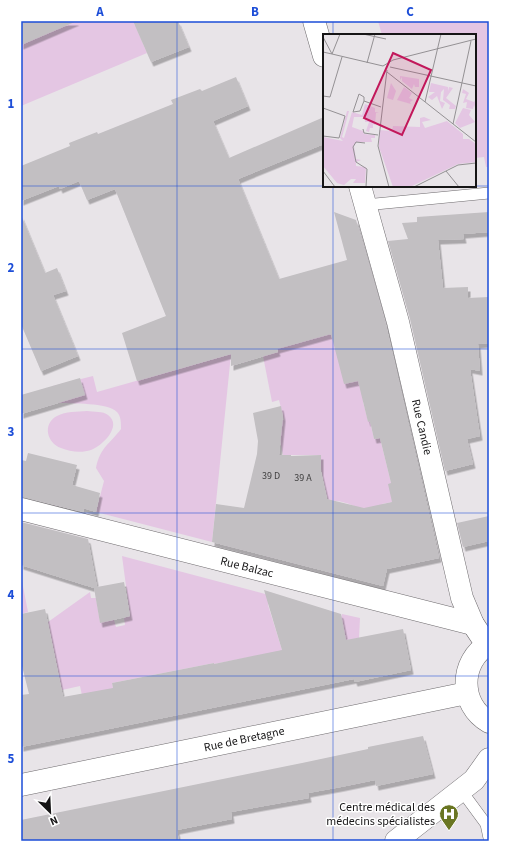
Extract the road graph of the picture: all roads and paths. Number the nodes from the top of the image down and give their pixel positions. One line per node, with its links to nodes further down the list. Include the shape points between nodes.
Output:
1 (314, 21): 2 (street)
2 (323, 52)
3 (489, 193): 4 (lane, Rue Candie)
4 (363, 195): 6 (street, Rue Candie, via 398,322 462,598)
5 (21, 509): 6 (street, Rue Balzac)
6 (473, 624): 7 (street, Rue Candie)
7 (488, 645): 8 (street, via 475,656 468,670)
8 (467, 693): 9 (street, via 477,712); 11 (street, Rue de Bretagne)
9 (489, 722)
10 (489, 759): 12 (street, via 474,780)
11 (21, 785)
12 (461, 790): 13 (lane, via 486,824); 14 (street)
13 (489, 838)
14 (396, 841)

